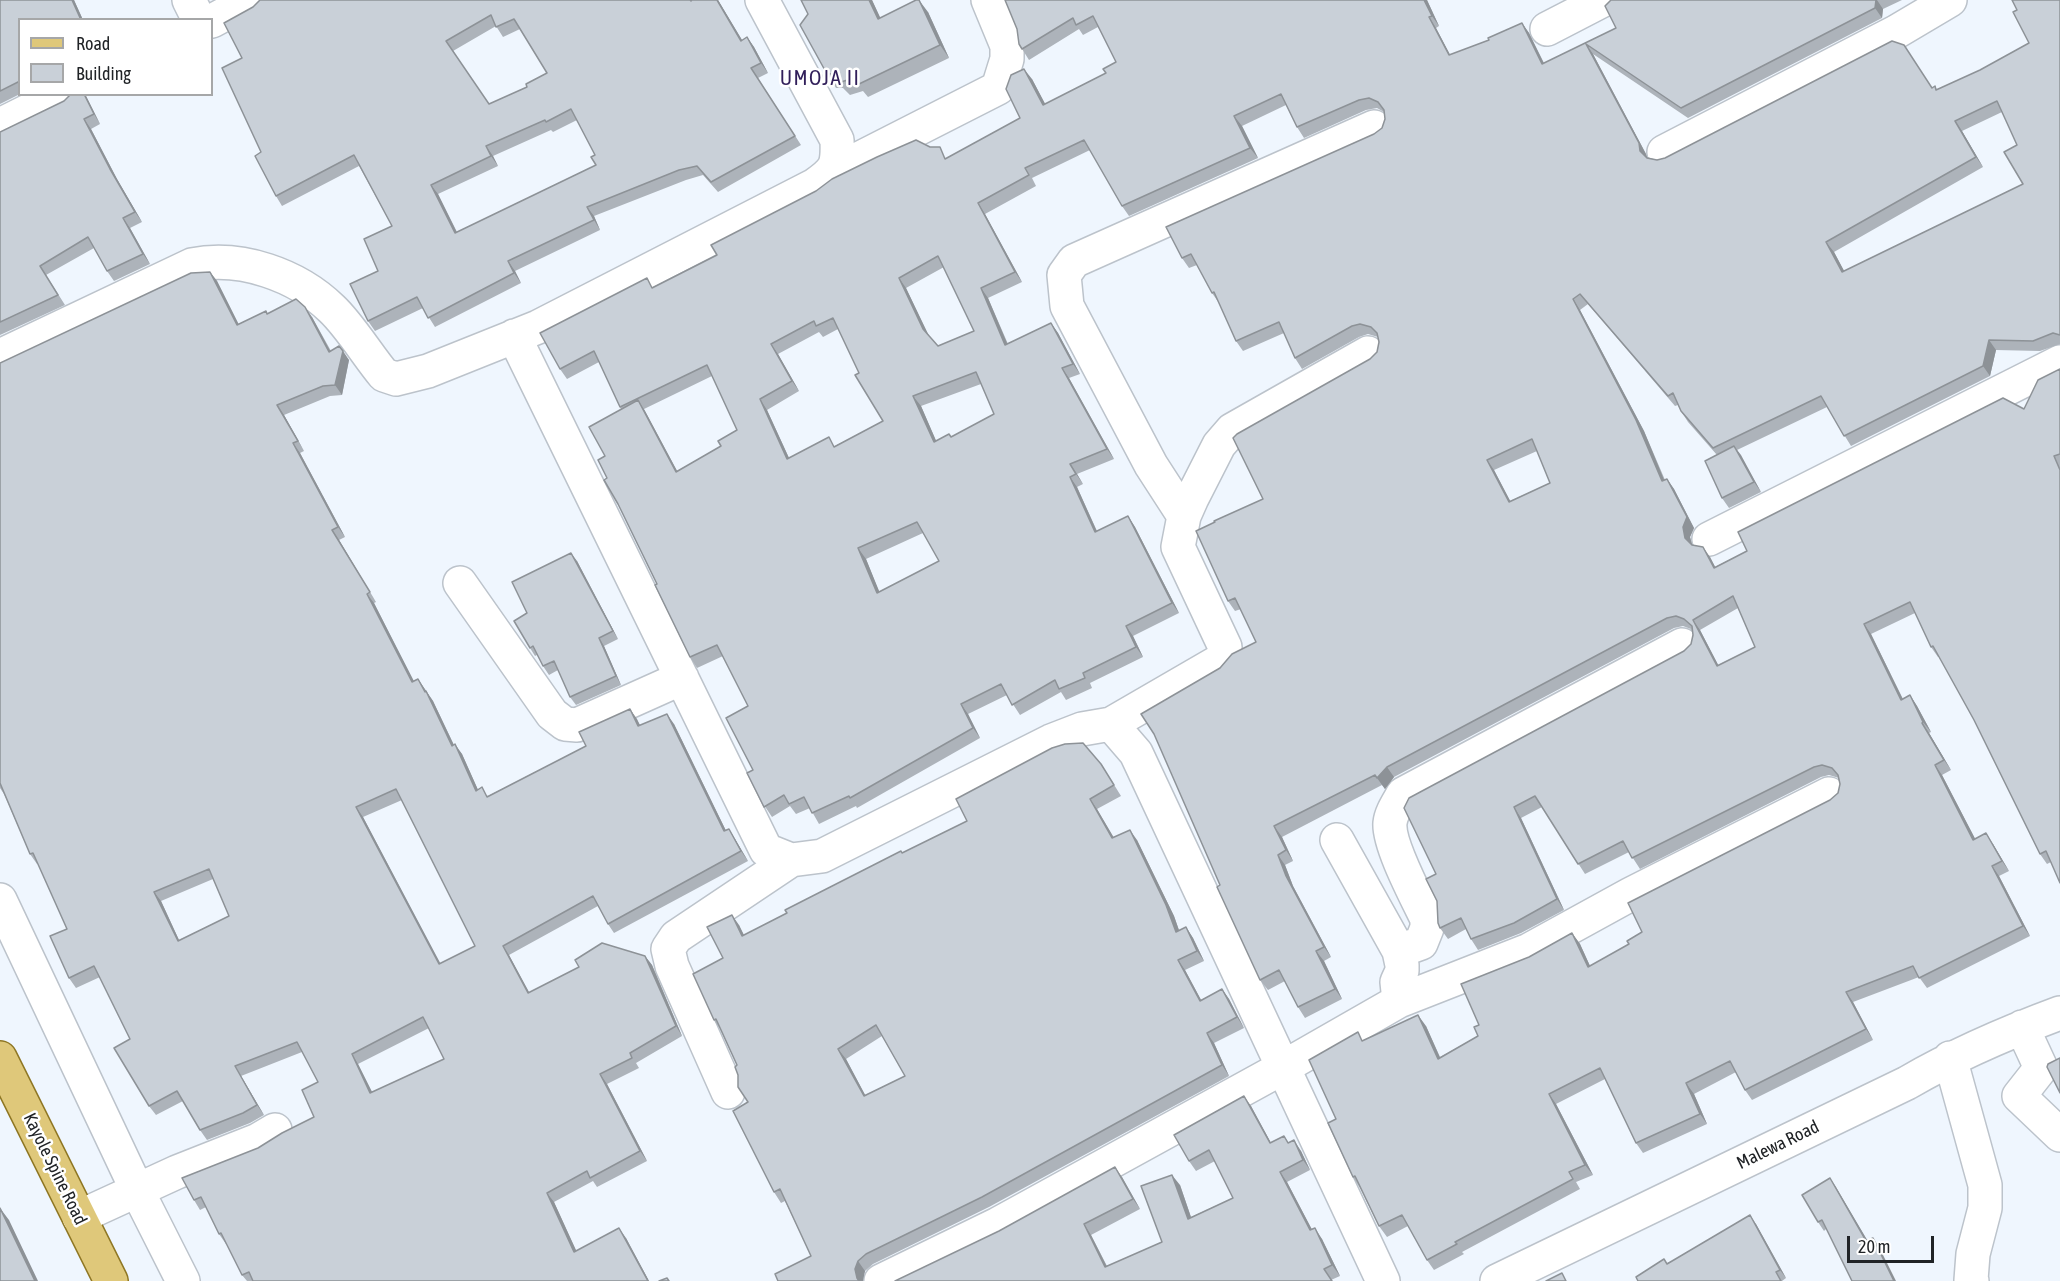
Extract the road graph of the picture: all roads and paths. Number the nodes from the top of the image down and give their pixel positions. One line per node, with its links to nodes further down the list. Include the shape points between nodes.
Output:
1 (189, 0): 7 (street)
2 (251, 0): 8 (street)
3 (762, 0): 14 (street, via 837,140 838,157)
4 (988, 0): 14 (street, via 1007,46 998,88)
5 (1603, 0): 9 (street)
6 (1950, 0): 13 (street)
7 (198, 18)
8 (213, 20)
9 (1547, 28)
10 (58, 96): 11 (street)
11 (0, 125)
12 (1374, 127): 19 (street, via 1074,261 1064,275 1067,306 1151,465)
13 (1664, 152)
14 (831, 173): 15 (street, via 815,185)
15 (514, 336): 17 (street, via 428,371 396,379 384,375 333,310 293,280 254,267 207,262 192,265); 23 (street)
16 (1368, 353): 19 (street, via 1232,430 1204,471)
17 (0, 356)
18 (2060, 362): 20 (street)
19 (1184, 516): 24 (street, via 1178,547 1224,647 1224,656)
20 (1709, 539)
21 (460, 583): 23 (street, via 552,714 565,724 577,725)
22 (1682, 645): 29 (street, via 1403,794 1390,823 1392,839 1427,928 1421,944)
23 (682, 678): 27 (street, via 766,850)
24 (1111, 724): 27 (street, via 1082,729 1051,741 822,856); 35 (street, via 1136,753)
25 (1829, 794): 30 (street, via 1529,950)
26 (1337, 840): 29 (street)
27 (791, 860): 36 (street, via 676,937 668,949)
28 (0, 900): 39 (street)
29 (1399, 951): 30 (street)
30 (1399, 1001): 35 (street)
31 (2060, 1013): 32 (street, Malewa Road)
32 (2022, 1027): 34 (street, Malewa Road); 38 (street, via 2041,1068 2019,1096)
33 (0, 1058): 40 (main road, Kayole Spine Road)
34 (1950, 1058): 45 (street, Malewa Road, via 1907,1083); 46 (street, via 1985,1185 1985,1208 1973,1254)
35 (1282, 1068): 43 (street, via 998,1224); 44 (street)
36 (728, 1092)
37 (275, 1130): 39 (street)
38 (2060, 1135)
39 (137, 1190): 40 (street); 42 (street)
40 (79, 1217): 41 (main road, Kayole Spine Road)
41 (111, 1281)
42 (183, 1281)
43 (881, 1281)
44 (1383, 1281)
45 (1497, 1281)
46 (1972, 1281)

